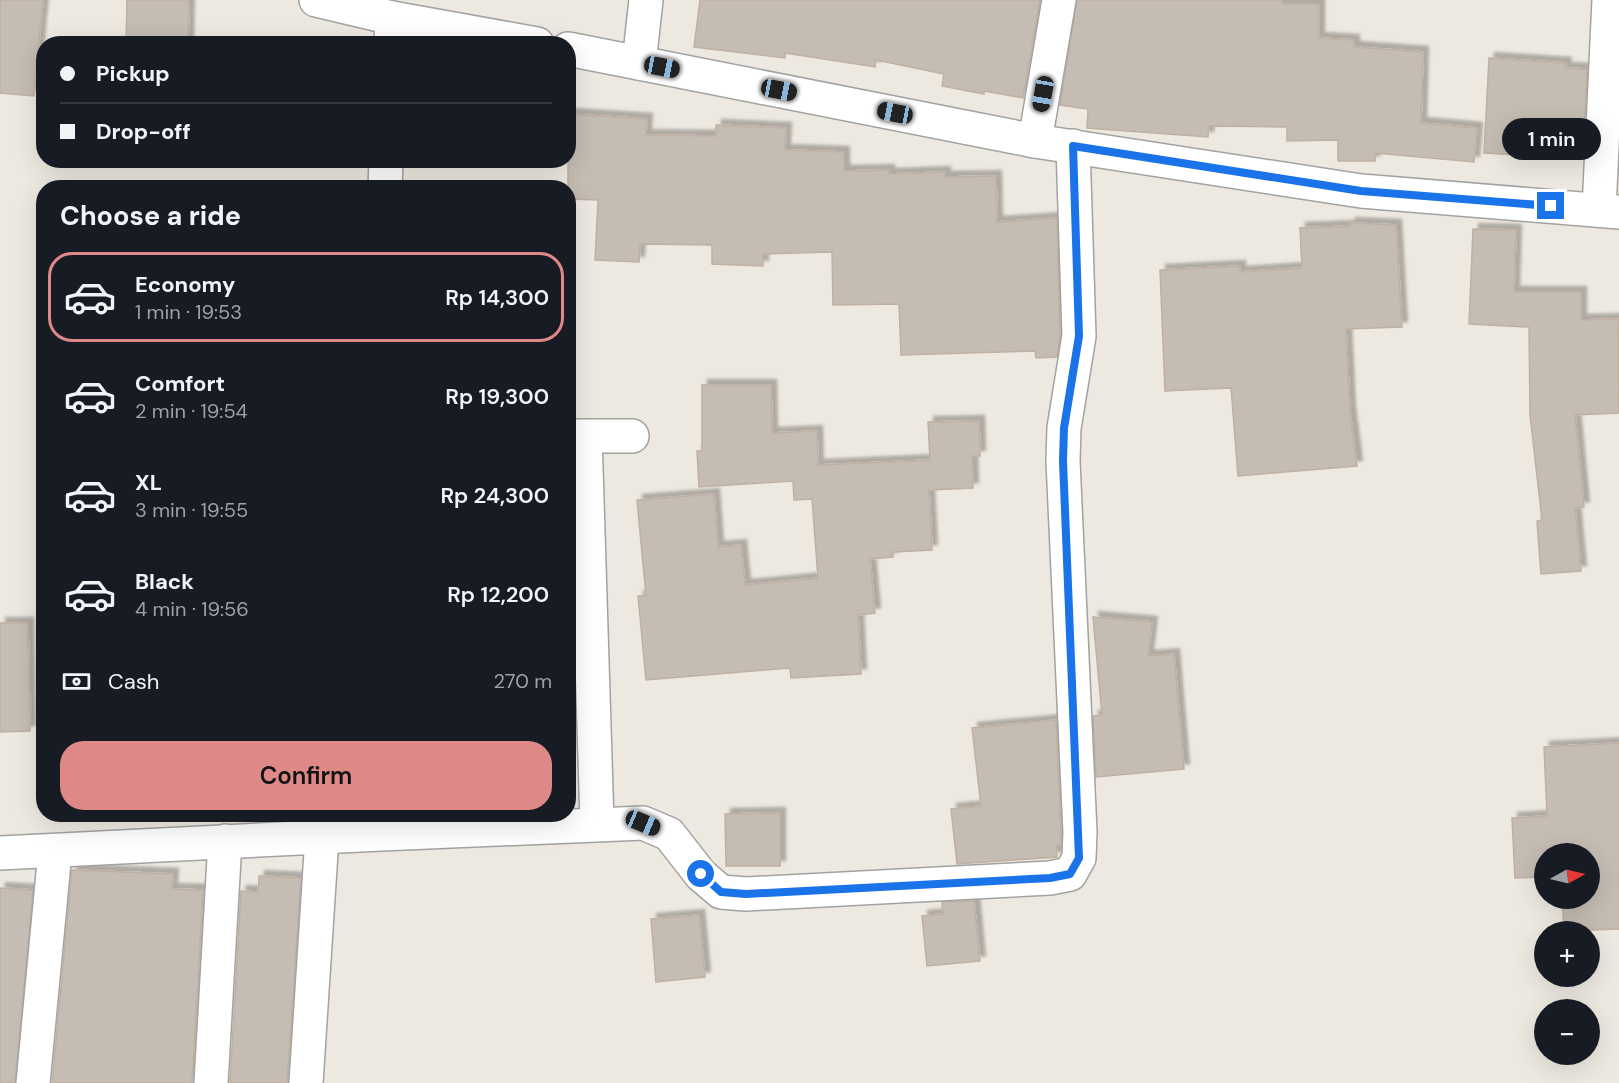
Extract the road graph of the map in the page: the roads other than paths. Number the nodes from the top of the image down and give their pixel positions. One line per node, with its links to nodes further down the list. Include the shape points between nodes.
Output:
1 (316, 0): 5 (street)
2 (646, 0): 8 (street)
3 (1059, 0): 9 (street)
4 (1609, 0): 11 (street)
5 (391, 31): 6 (street)
6 (447, 36)
7 (576, 51): 8 (street)
8 (639, 63): 9 (street)
9 (1035, 141): 10 (street)
10 (1073, 146): 11 (street, via 1361,191); 14 (street, via 1079,336 1064,428 1063,461 1080,832 1079,858 1070,874 721,892 669,834 643,823)
11 (1609, 211)
12 (577, 436): 13 (street); 14 (street)
13 (632, 436)
14 (597, 823): 15 (street)
15 (380, 824): 16 (street)
16 (322, 837): 17 (street); 22 (street)
17 (225, 841): 18 (street); 21 (street)
18 (55, 852): 19 (street); 20 (street)
19 (0, 853)
20 (33, 1083)
21 (211, 1083)
22 (306, 1083)

